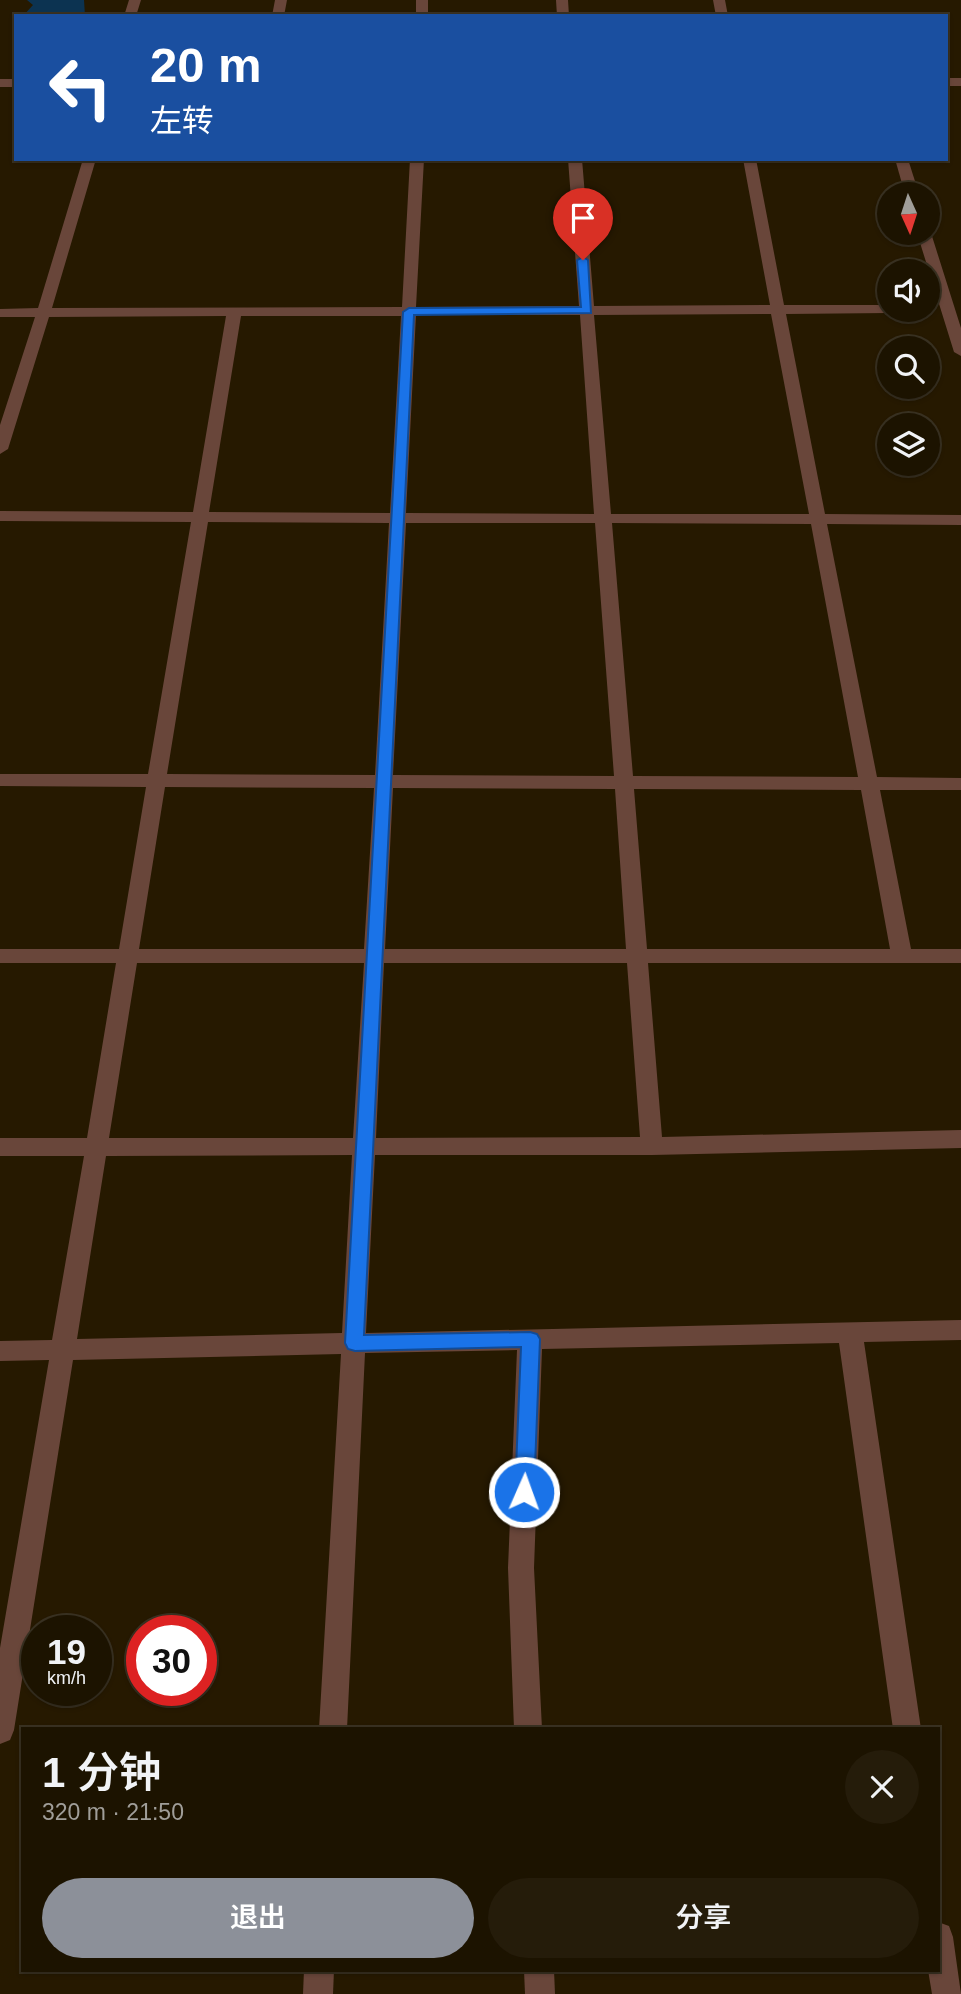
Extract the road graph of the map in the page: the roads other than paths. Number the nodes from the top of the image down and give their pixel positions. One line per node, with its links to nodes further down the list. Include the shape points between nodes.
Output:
1 (89, 161): 15 (street)
2 (417, 161): 13 (street)
3 (575, 161): 11 (street)
4 (750, 161): 10 (street)
5 (902, 161): 6 (street)
6 (908, 182)
7 (929, 245): 9 (street)
8 (877, 309): 10 (street)
9 (954, 309): 16 (street)
10 (778, 310): 11 (street); 22 (street)
11 (587, 311): 13 (street); 21 (street)
12 (234, 312): 13 (street); 15 (street); 19 (street)
13 (409, 312): 20 (street)
14 (0, 313): 15 (street)
15 (44, 313): 17 (street)
16 (961, 352)
17 (0, 449)
18 (0, 516): 19 (street)
19 (200, 517): 20 (street); 25 (street)
20 (398, 517): 21 (street); 26 (street)
21 (603, 518): 22 (street); 27 (street)
22 (818, 519): 23 (street); 28 (street)
23 (961, 520)
24 (0, 780): 25 (street)
25 (157, 780): 26 (street); 31 (street)
26 (385, 781): 27 (street); 34 (street)
27 (625, 782): 28 (street); 35 (street)
28 (869, 783): 29 (street); 32 (street)
29 (961, 783)
30 (0, 956): 31 (street)
31 (127, 956): 34 (street); 37 (street)
32 (902, 956): 33 (street); 35 (street)
33 (961, 956)
34 (376, 957): 35 (street); 38 (street)
35 (639, 957): 39 (street)
36 (961, 1139): 39 (street)
37 (96, 1146): 38 (street); 40 (street); 45 (street)
38 (366, 1146): 39 (street); 44 (street)
39 (652, 1146)
40 (0, 1147)
41 (961, 1329): 42 (street)
42 (850, 1332): 43 (street); 49 (street)
43 (530, 1339): 44 (street); 48 (street, via 521,1568)
44 (355, 1343): 45 (street); 47 (street)
45 (63, 1349): 46 (street); 50 (street)
46 (0, 1351)
47 (333, 1727)
48 (528, 1727)
49 (906, 1727)
50 (0, 1730)
51 (940, 1950): 56 (street)
52 (319, 1972): 54 (street)
53 (539, 1972): 55 (street)
54 (318, 1994)
55 (540, 1994)
56 (947, 1994)

